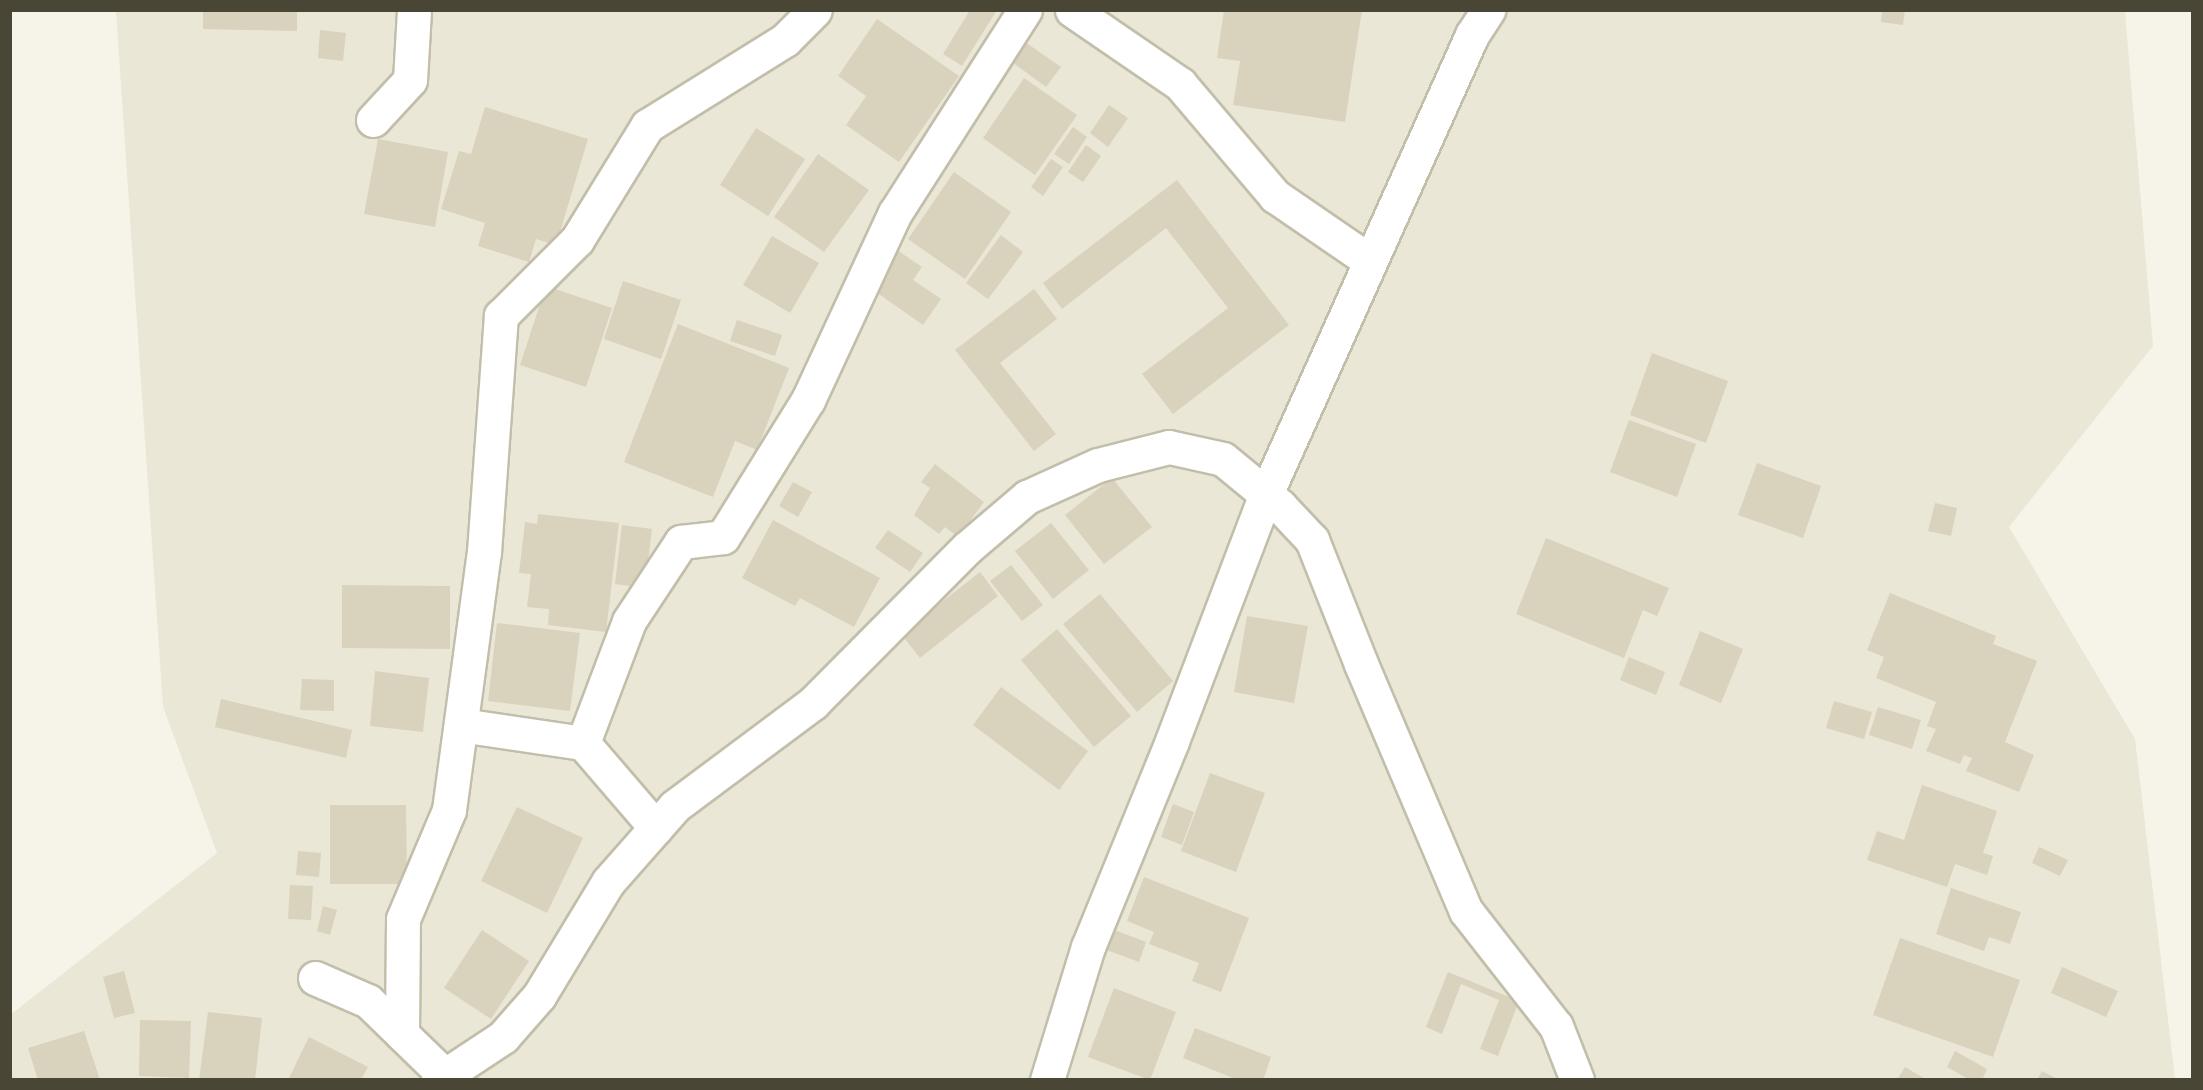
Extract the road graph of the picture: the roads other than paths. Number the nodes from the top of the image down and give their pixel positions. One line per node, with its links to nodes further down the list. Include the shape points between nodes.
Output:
1 (414, 10): 6 (street, via 410,80)
2 (815, 10): 9 (street, via 785,40 647,126 577,240 501,316 484,552)
3 (1024, 10): 10 (street, via 895,213 808,400 723,537 681,542 629,621)
4 (1072, 10): 7 (street, via 1180,84 1275,196)
5 (1488, 10): 7 (street, via 1472,35)
6 (373, 120)
7 (1370, 261): 8 (street)
8 (1266, 494): 11 (street, via 1223,459 1169,447 1098,465 1028,497 967,548 813,703 675,806); 15 (street, via 1088,947); 16 (street, via 1312,540 1360,664 1466,911 1556,1026)
9 (461, 725): 10 (street); 13 (street, via 449,810 403,919)
10 (583, 743): 11 (street)
11 (656, 828): 14 (street, via 608,882 539,996 504,1036)
12 (315, 978): 13 (street, via 368,1001)
13 (402, 1034): 14 (street)
14 (441, 1077)
15 (1047, 1080)
16 (1577, 1080)

